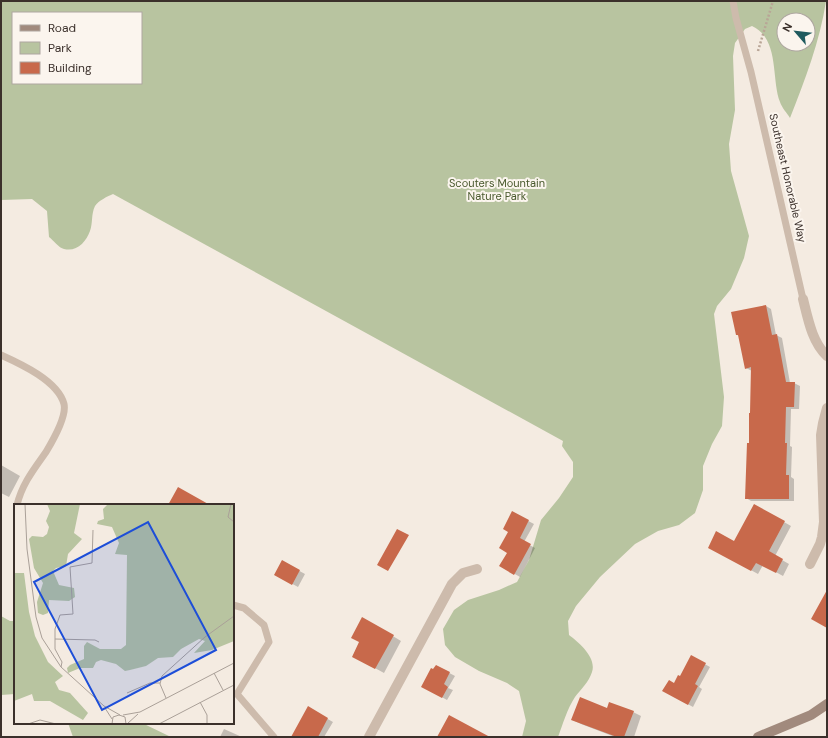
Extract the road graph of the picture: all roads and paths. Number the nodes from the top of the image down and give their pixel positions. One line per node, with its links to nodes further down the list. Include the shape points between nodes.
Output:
1 (733, 1): 3 (lane, Southeast Honorable Way, via 736,21)
2 (773, 1): 3 (path)
3 (751, 72): 4 (lane, Southeast Honorable Way)
4 (803, 299): 6 (street, Southeast Honorable Way, via 816,343)
5 (1, 355): 8 (lane, via 47,381 59,394 65,406 60,428 27,479)
6 (827, 356)
7 (827, 408): 9 (street, via 821,435 824,522 820,544)
8 (17, 504)
9 (810, 564)
10 (477, 569): 16 (street, via 463,573 452,584)
11 (234, 605): 15 (lane, via 244,608 264,625 269,642 237,694)
12 (827, 704): 14 (main road)
13 (827, 713): 14 (main road)
14 (811, 715): 17 (main road)
15 (274, 737)
16 (369, 737)
17 (758, 737)

